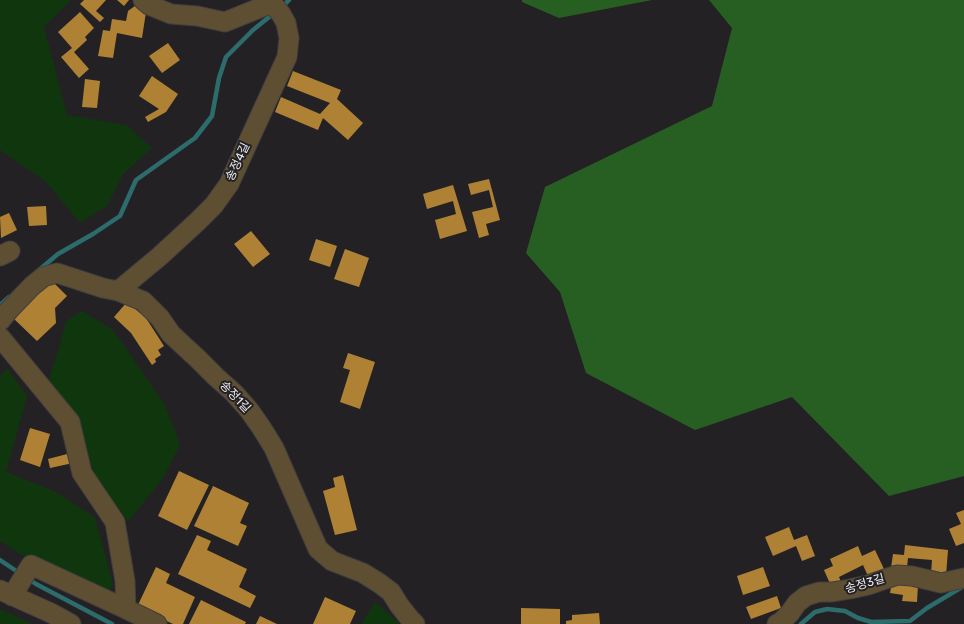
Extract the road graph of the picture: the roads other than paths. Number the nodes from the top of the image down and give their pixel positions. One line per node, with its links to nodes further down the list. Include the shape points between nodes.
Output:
1 (143, 0): 2 (street, via 171,14 225,22)
2 (272, 1): 3 (street, 송정4길, via 286,23 289,38 287,57 229,184 198,221)
3 (118, 291): 4 (street, 송정1길, via 57,273 43,277 32,286); 11 (street, 송정1길, via 143,301 171,334 249,410 274,448 318,549 332,561 379,582 391,592)
4 (0, 321)
5 (0, 338): 8 (street, via 70,422 82,473 115,522 125,581)
6 (964, 578): 12 (street, 송정3길, via 941,582 897,575 856,588 819,592 806,596)
7 (6, 593): 8 (street, via 31,565); 9 (street)
8 (126, 608): 10 (street)
9 (71, 624)
10 (157, 624)
11 (415, 624)
12 (777, 624)

